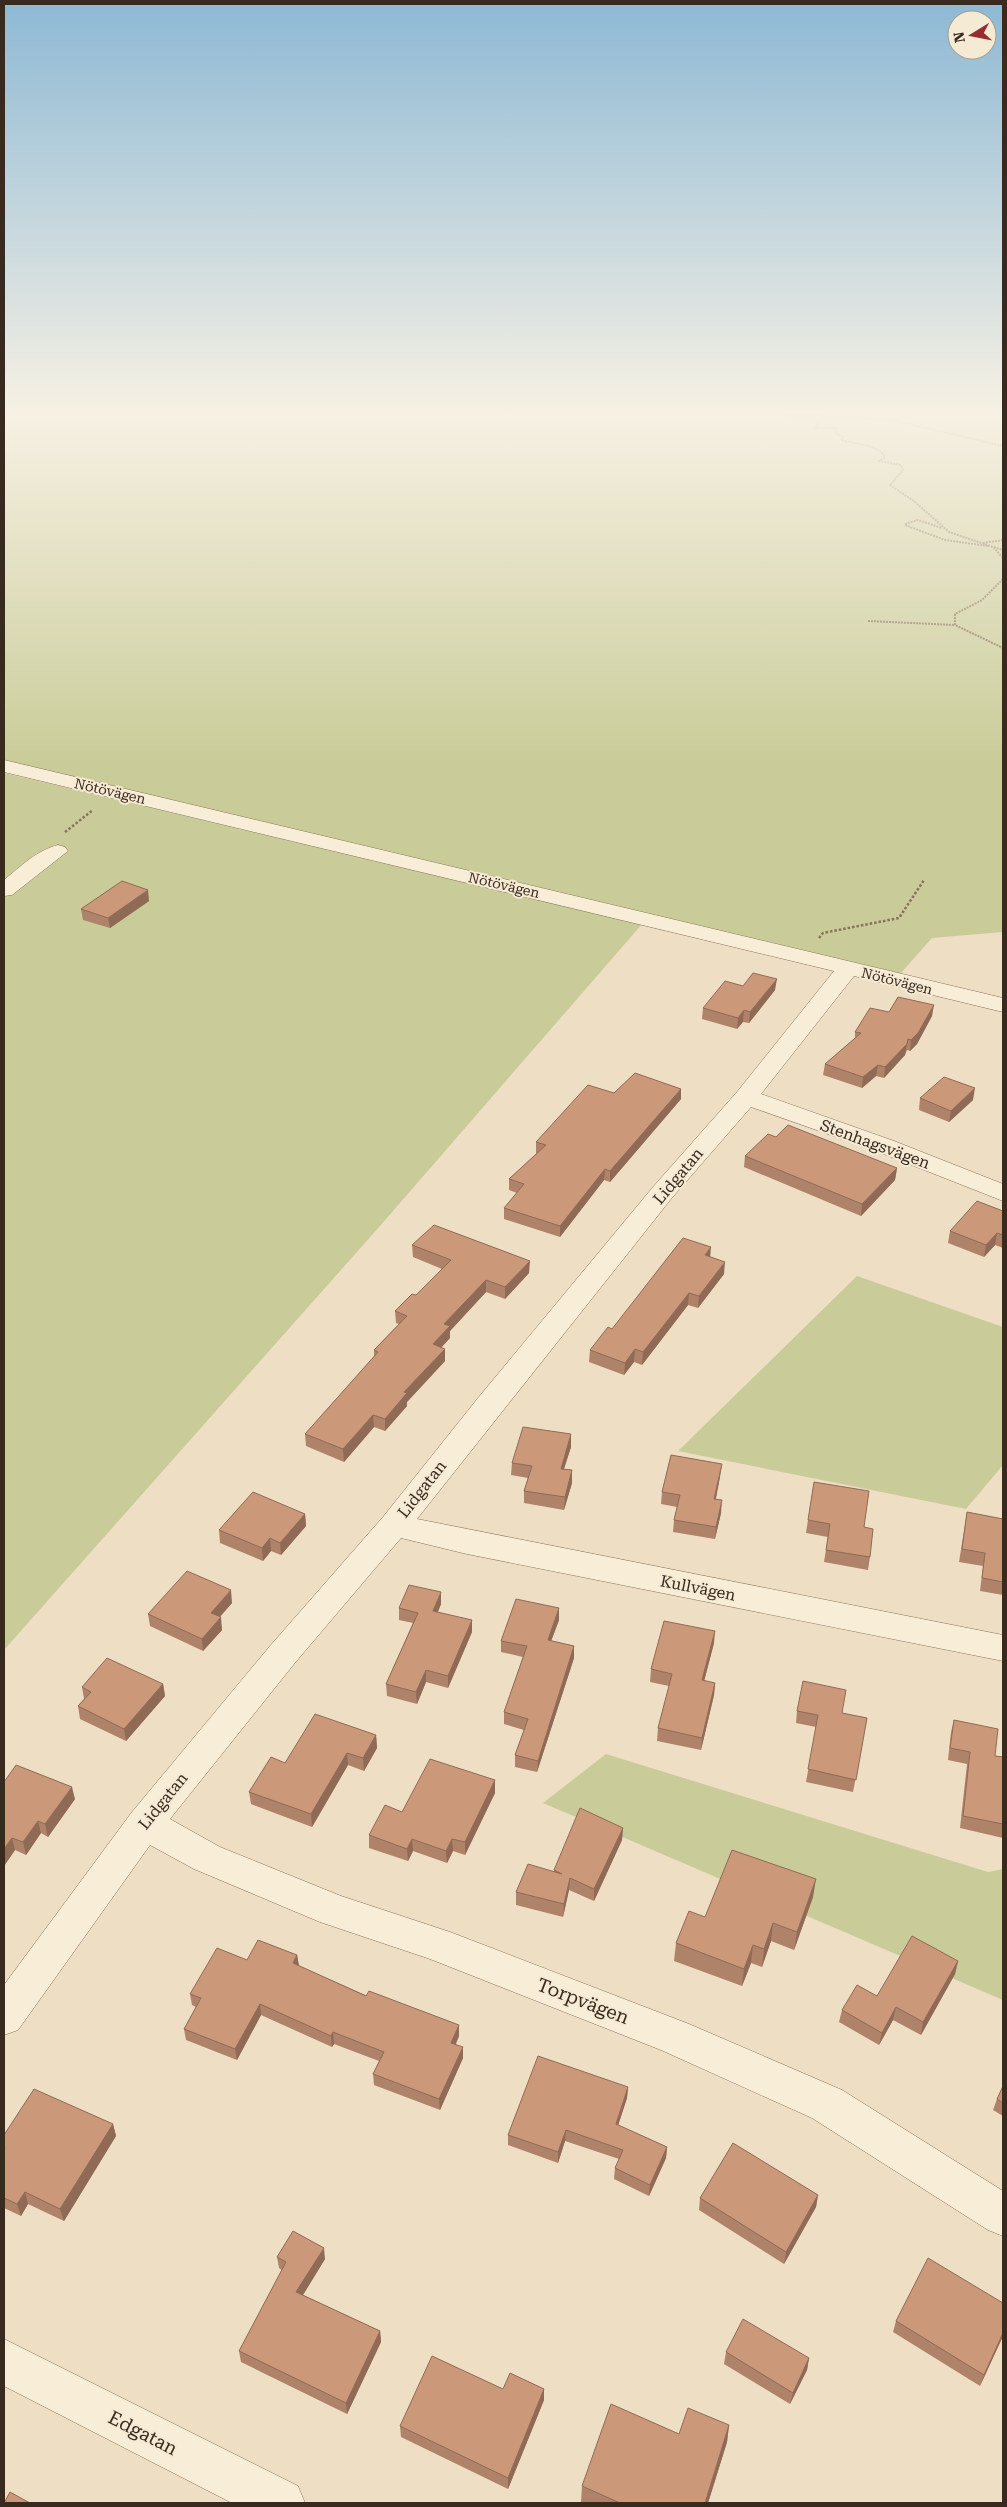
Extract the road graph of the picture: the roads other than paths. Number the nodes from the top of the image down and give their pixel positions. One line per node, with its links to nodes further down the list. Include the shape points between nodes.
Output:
1 (4, 766): 4 (street, Nötövägen)
2 (58, 851): 3 (street)
3 (4, 890)
4 (848, 969): 5 (street, Nötövägen); 6 (street, Lidgatan)
5 (1003, 1005)
6 (746, 1097): 7 (street, Stenhagsvägen, via 886,1146); 8 (street, Lidgatan, via 662,1193)
7 (1003, 1193)
8 (394, 1525): 9 (street, Kullvägen); 10 (street, Lidgatan, via 282,1655)
9 (1003, 1648)
10 (145, 1823): 11 (street, Lidgatan); 12 (street, Torpvägen, via 207,1858 334,1910 436,1944 675,2037 828,2104)
11 (4, 2017)
12 (1003, 2215)
13 (4, 2362): 14 (street, Edgatan)
14 (282, 2503)

